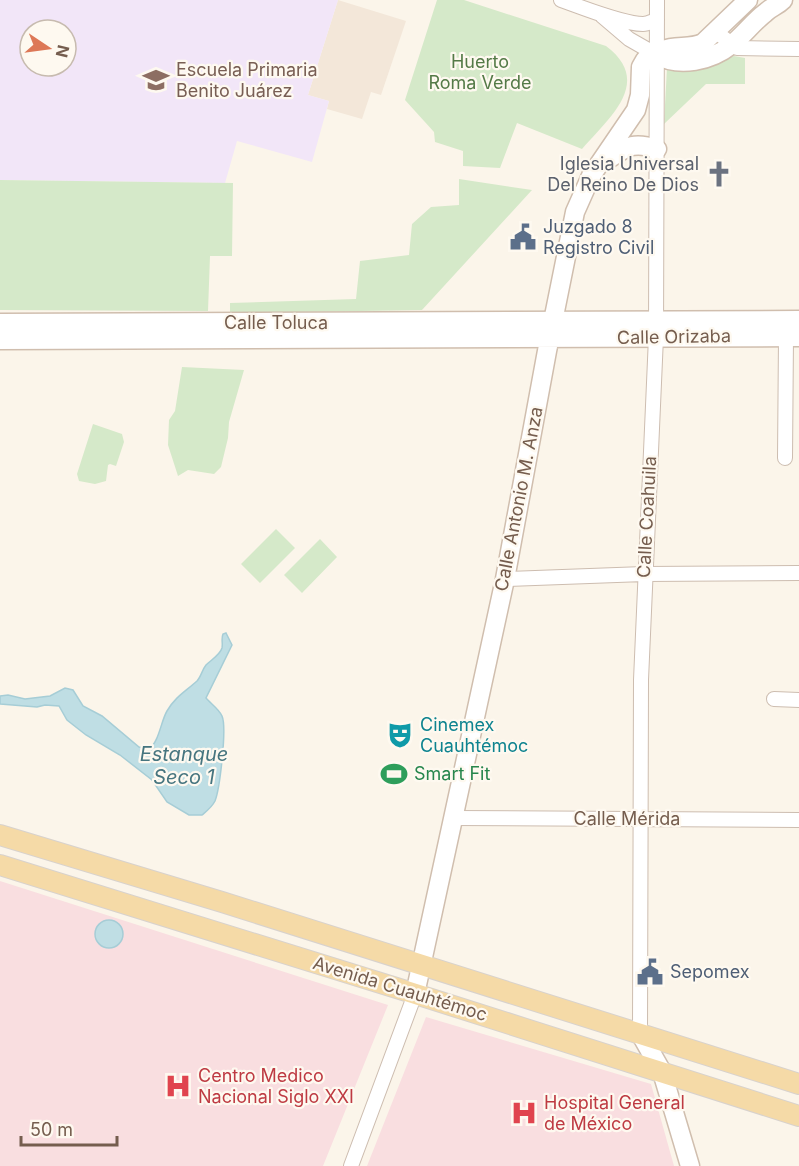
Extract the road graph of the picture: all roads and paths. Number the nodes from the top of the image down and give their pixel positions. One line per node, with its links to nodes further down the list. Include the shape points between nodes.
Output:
1 (561, 0): 5 (street)
2 (657, 0): 6 (street, Calle Coahuila)
3 (748, 0): 7 (street)
4 (783, 0): 8 (street, via 767,10)
5 (598, 13): 6 (street, via 645,24); 10 (street, via 629,39)
6 (657, 20): 10 (street, Calle Coahuila)
7 (716, 32): 8 (street); 10 (street, via 698,45 663,50)
8 (732, 45): 9 (street, via 746,49); 10 (street, via 712,56 687,62 664,60)
9 (799, 49)
10 (657, 55): 11 (street, Calle Coahuila); 12 (street, Calle Antonio M. Anza, via 645,60 641,67 636,110)
11 (657, 149): 12 (street, via 633,145); 15 (street, Calle Coahuila)
12 (600, 165): 16 (street, Calle Antonio M. Anza, via 587,182 575,212)
13 (799, 320): 15 (street, Calle Orizaba)
14 (0, 323): 17 (street, Calle Toluca)
15 (656, 328): 16 (street, Calle Orizaba); 18 (street, Calle Orizaba); 22 (street, Calle Coahuila)
16 (551, 330): 17 (street, Calle Toluca); 23 (street, Calle Antonio M. Anza)
17 (117, 332): 19 (street, Calle Toluca)
18 (792, 337): 20 (street)
19 (0, 340)
20 (785, 458)
21 (799, 573): 22 (street)
22 (644, 574): 23 (street); 27 (street, Calle Coahuila)
23 (505, 579): 26 (street, Calle Antonio M. Anza)
24 (774, 699): 25 (street)
25 (799, 700)
26 (454, 818): 27 (street, Calle Mérida); 31 (street, Calle Antonio M. Anza)
27 (640, 819): 28 (street, Calle Mérida); 33 (street, Calle Coahuila)
28 (799, 820)
29 (0, 835): 31 (main road, Avenida Cuauhtémoc)
30 (0, 865): 32 (main road, Avenida Cuauhtémoc)
31 (422, 966): 32 (street, Calle Antonio M. Anza); 33 (main road, Avenida Cuauhtémoc)
32 (415, 994): 34 (main road, Avenida Cuauhtémoc); 37 (street)
33 (640, 1033): 34 (street); 35 (main road, Avenida Cuauhtémoc)
34 (662, 1071): 36 (main road, Avenida Cuauhtémoc); 38 (street)
35 (799, 1084)
36 (799, 1116)
37 (351, 1166)
38 (690, 1166)

